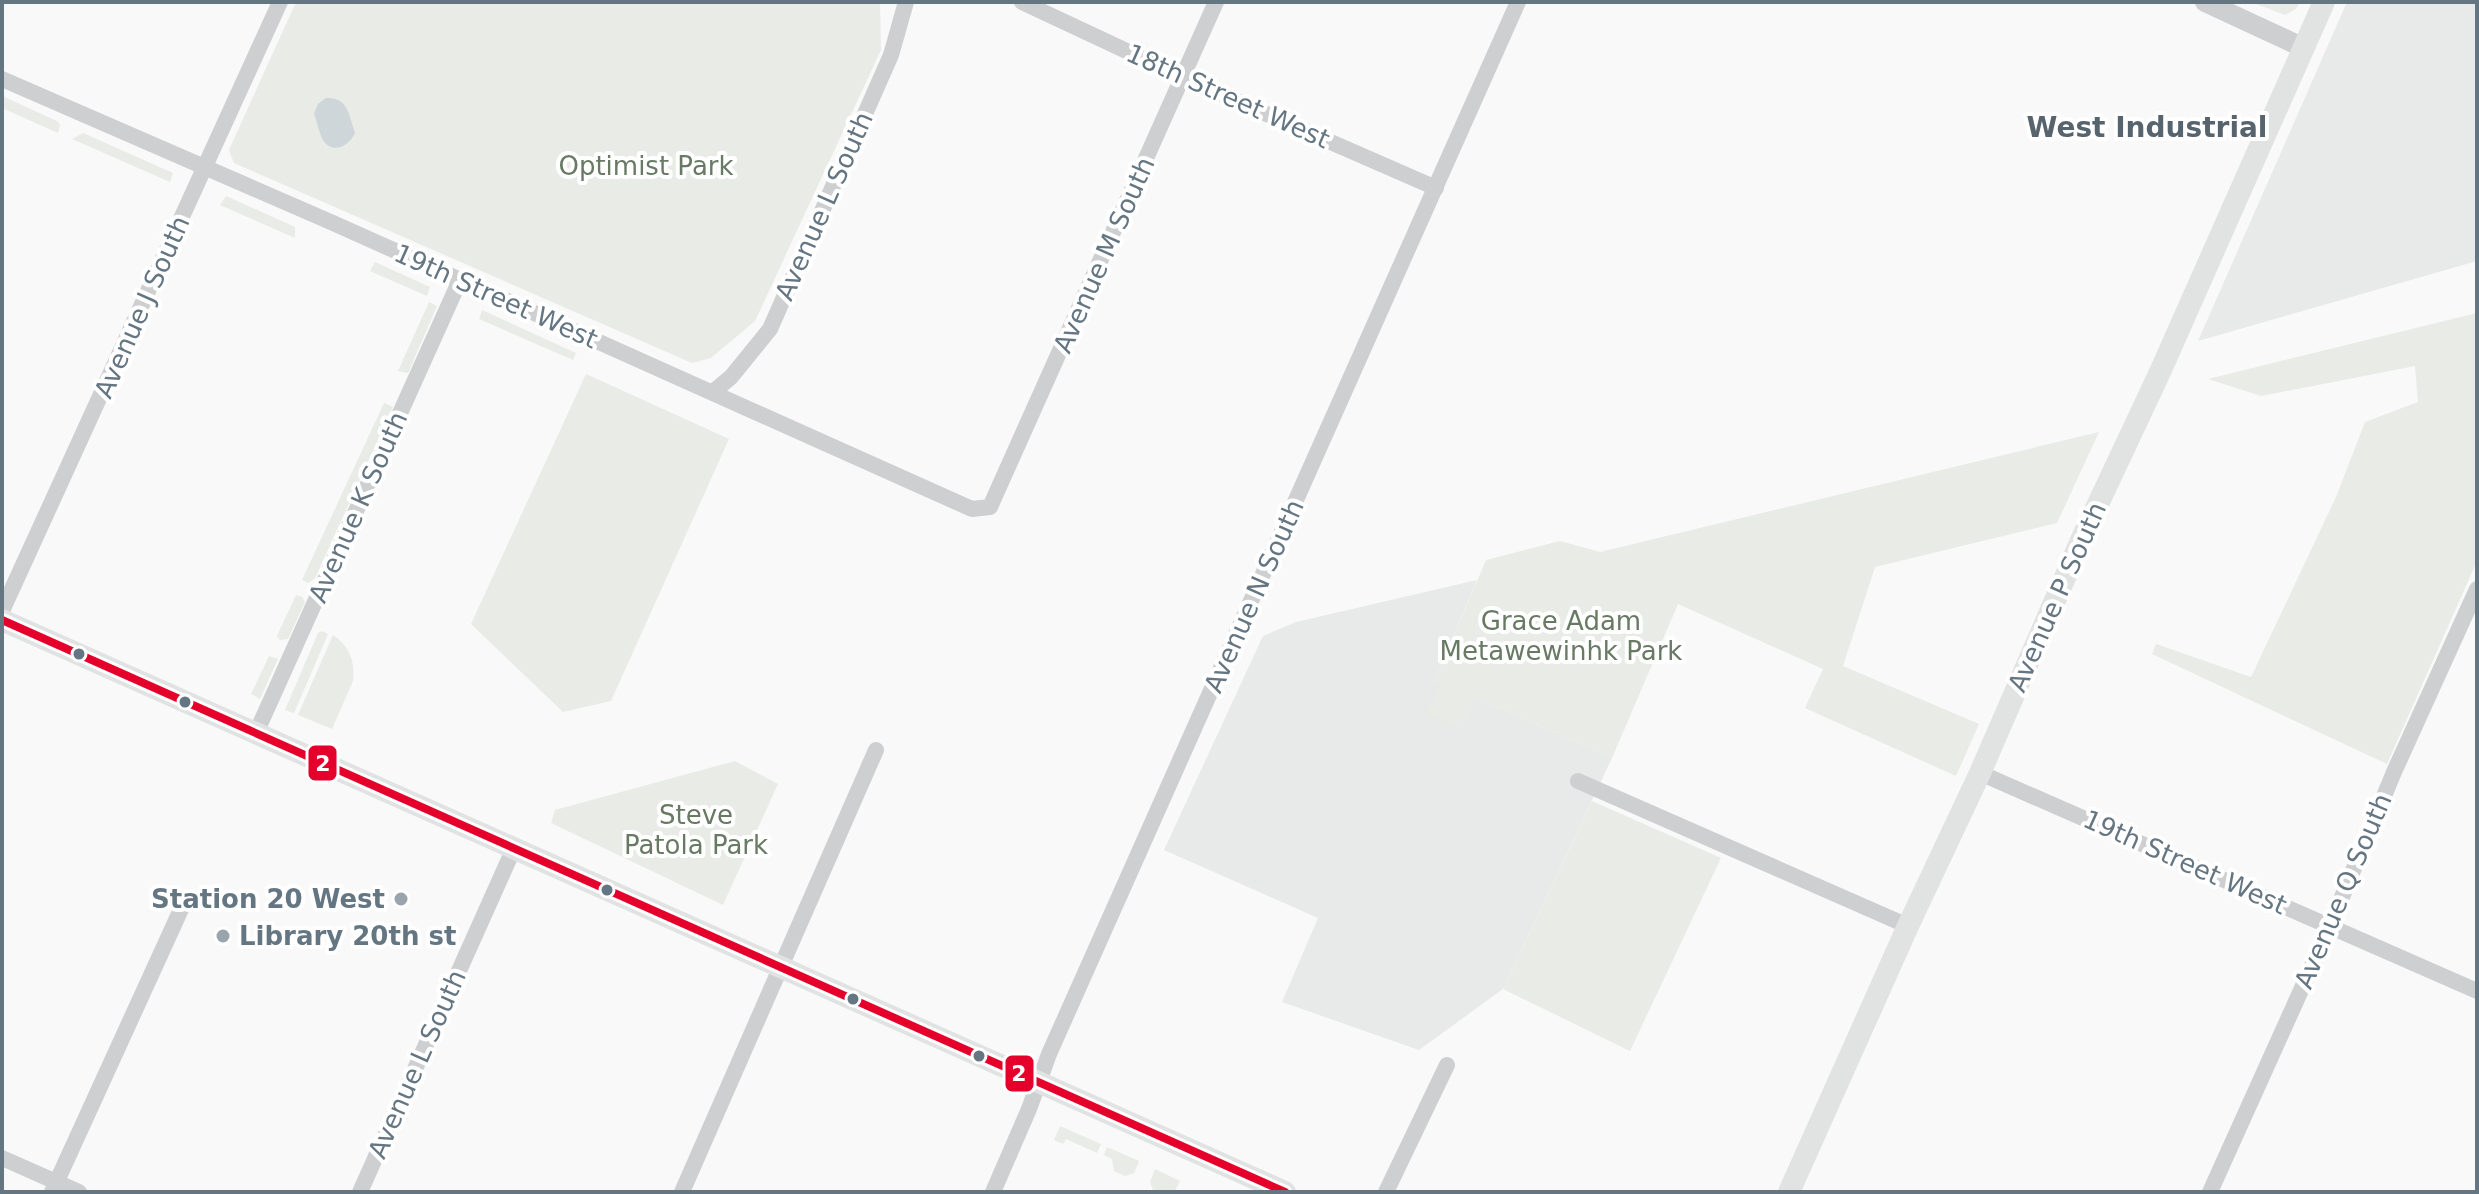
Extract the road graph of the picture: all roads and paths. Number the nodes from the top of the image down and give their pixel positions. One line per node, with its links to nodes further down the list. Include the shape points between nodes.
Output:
1 (280, 2): 11 (street, Avenue J South)
2 (906, 2): 14 (street, Avenue L South, via 891,55 770,329)
3 (1022, 2): 9 (street, 18th Street West)
4 (1216, 2): 9 (street, Avenue M South)
5 (1518, 2): 12 (street, Avenue N South)
6 (2205, 2): 8 (street)
7 (2324, 2): 8 (main road, Avenue P South)
8 (2304, 48): 21 (main road, Avenue P South)
9 (1182, 77): 12 (street, 18th Street West); 15 (street, Avenue M South)
10 (2, 79): 11 (street, 19th Street West)
11 (205, 168): 13 (street, 19th Street West); 17 (street, Avenue J South)
12 (1436, 188): 30 (street, Avenue N South)
13 (460, 280): 14 (street, 19th Street West); 19 (street, Avenue K South)
14 (713, 392): 15 (street, 19th Street West, via 972,509)
15 (990, 507)
16 (2477, 589): 26 (street, Avenue Q South)
17 (2, 611)
18 (2, 620): 19 (main road)
19 (256, 733): 23 (main road)
20 (876, 750): 27 (street)
21 (1980, 773): 25 (main road, Avenue P South); 26 (street, 19th Street West)
22 (1578, 781): 25 (street)
23 (514, 848): 27 (main road); 34 (street, Avenue L South)
24 (183, 905): 32 (street)
25 (1908, 926): 39 (main road, Avenue P South)
26 (2330, 926): 28 (street, 19th Street West); 40 (street, Avenue Q South)
27 (782, 967): 30 (main road); 35 (street)
28 (2477, 991)
29 (1447, 1065): 38 (street)
30 (1039, 1082): 36 (street, Avenue N South); 37 (main road)
31 (2, 1158): 32 (street)
32 (54, 1187): 33 (street)
33 (79, 1192)
34 (360, 1192)
35 (682, 1192)
36 (993, 1192)
37 (1285, 1192)
38 (1386, 1192)
39 (1789, 1192)
40 (2210, 1192)

